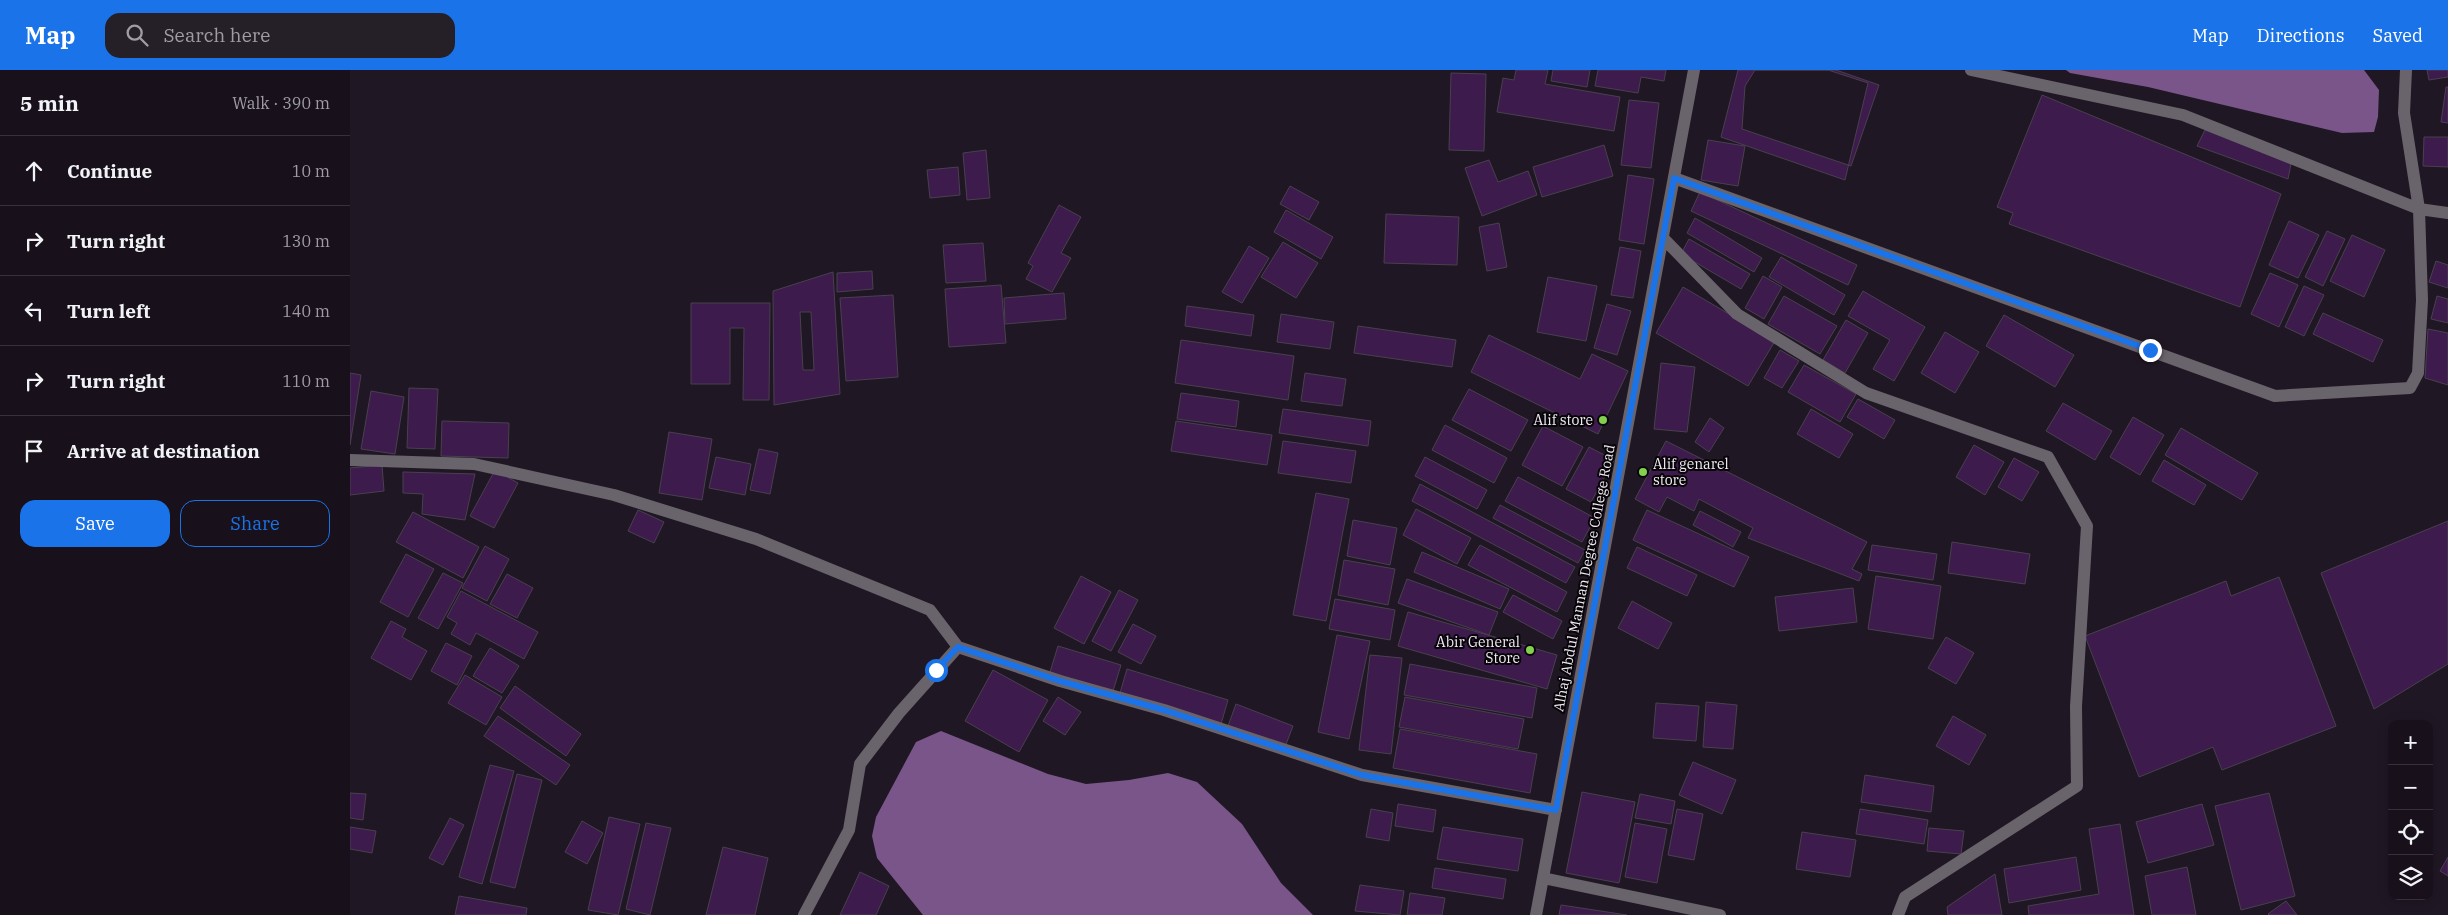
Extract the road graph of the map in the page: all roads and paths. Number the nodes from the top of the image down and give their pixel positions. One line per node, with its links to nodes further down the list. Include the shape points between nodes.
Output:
1 (1694, 70): 4 (street, Alhaj Abdul Mannan Degree College Road)
2 (1971, 70): 5 (street, via 2183,114)
3 (2406, 70): 5 (street, via 2404,113)
4 (1674, 178): 5 (street, via 2274,396 2410,388 2418,373 2420,346); 7 (street, Alhaj Abdul Mannan Degree College Road)
5 (2419, 209): 6 (street)
6 (2448, 213)
7 (1663, 238): 10 (street, Alhaj Abdul Mannan Degree College Road); 15 (street, via 1737,314 1866,393 2048,457 2087,526 2076,706 2077,786 1906,897)
8 (350, 460): 9 (street, via 474,464 614,495 756,539 930,610)
9 (958, 647): 10 (street, via 1362,775); 12 (street, via 899,713 860,764 849,830)
10 (1556, 810): 11 (street, Alhaj Abdul Mannan Degree College Road)
11 (1543, 878): 13 (street, Alhaj Abdul Mannan Degree College Road); 14 (street)
12 (804, 915)
13 (1536, 915)
14 (1720, 915)
15 (1898, 915)

